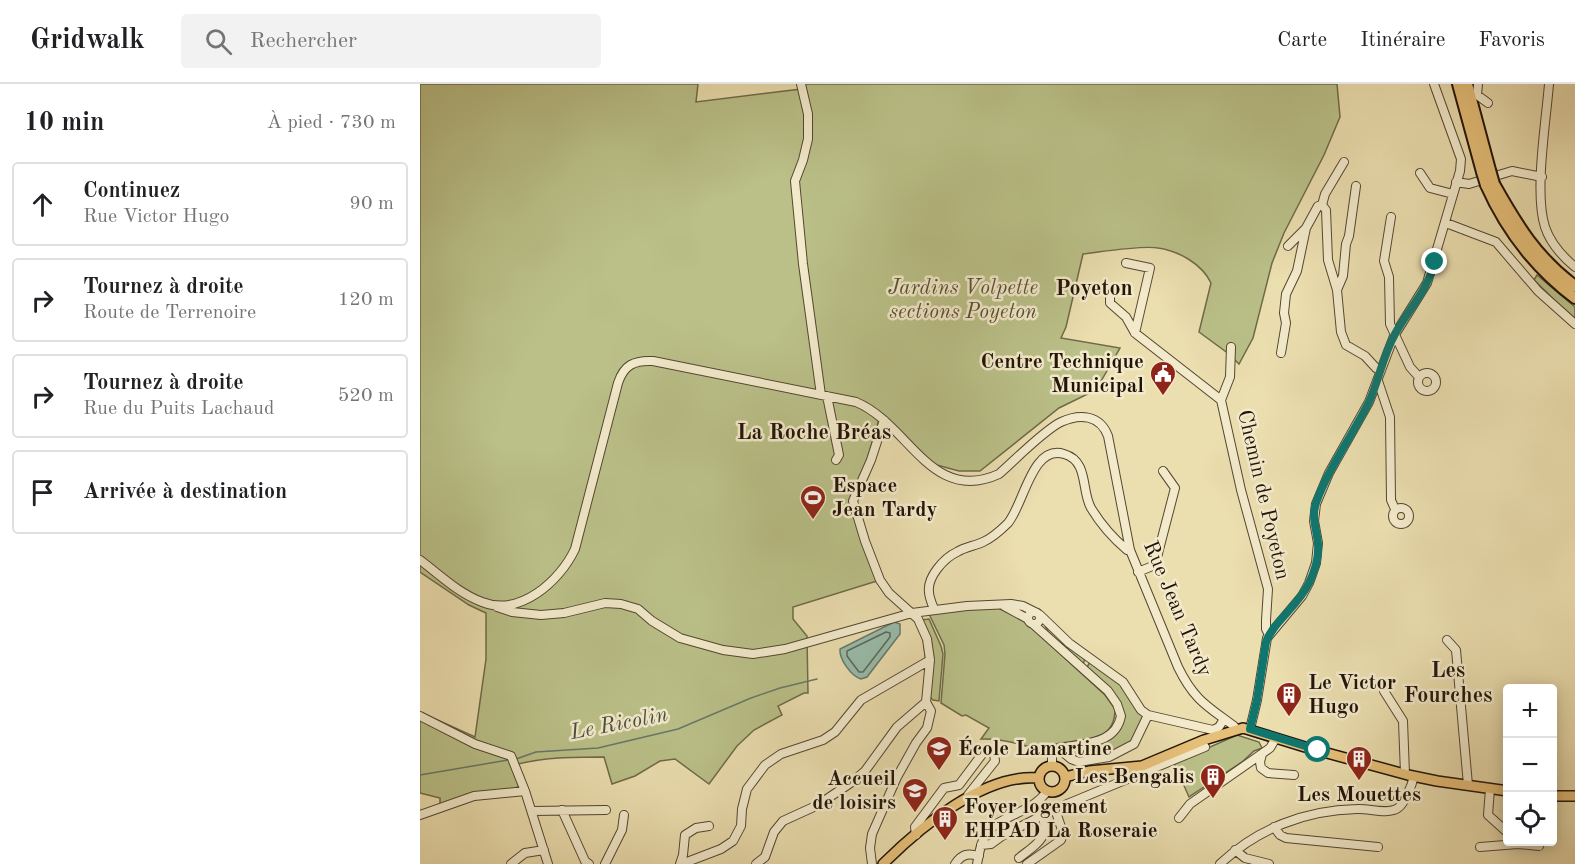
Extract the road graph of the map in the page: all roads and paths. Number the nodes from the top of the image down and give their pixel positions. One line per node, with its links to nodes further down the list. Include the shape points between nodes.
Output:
1 (801, 84): 35 (street, via 808,114 808,139 795,181 803,264)
2 (1434, 84): 12 (street, via 1461,159)
3 (1458, 84): 9 (highway)
4 (1467, 84): 9 (highway)
5 (1478, 84): 7 (street, via 1477,95)
6 (1549, 84): 11 (street)
7 (1488, 103)
8 (1344, 162): 16 (street)
9 (1486, 171): 13 (highway, bridge)
10 (1420, 173): 15 (street, via 1430,188)
11 (1542, 177): 12 (street, via 1512,171 1469,184); 22 (street, via 1545,227)
12 (1456, 182): 15 (street)
13 (1490, 184): 23 (highway, via 1526,239); 26 (highway, via 1499,212 1519,243 1546,274)
14 (1356, 186): 24 (street, via 1343,276)
15 (1453, 194): 18 (street)
16 (1322, 205): 19 (street); 24 (street, via 1326,210 1328,260)
17 (1391, 217): 29 (street, via 1384,261)
18 (1446, 223): 27 (street, via 1496,242 1538,291); 29 (street, via 1427,283)
19 (1306, 228): 20 (street); 31 (street, via 1298,271 1286,294)
20 (1288, 246)
21 (1126, 264): 28 (street, via 1150,268)
22 (1575, 267)
23 (1575, 286)
24 (1337, 290): 32 (street, via 1346,345)
25 (1110, 291): 28 (street, Chemin de Poyeton, via 1110,303)
26 (1575, 298)
27 (1575, 324)
28 (1136, 333): 36 (street, Chemin de Poyeton)
29 (1394, 336): 32 (street); 33 (street)
30 (1231, 346): 36 (street, via 1230,377)
31 (1281, 353)
32 (1381, 370): 34 (street)
33 (1419, 377)
34 (1378, 381): 40 (street, via 1390,417 1391,500); 48 (street, via 1316,504 1318,548 1309,583)
35 (824, 396): 37 (street, Rue Jean Tardy, via 856,402); 38 (street, via 839,455); 44 (street, Rue Jean Tardy, via 635,361 624,369 618,383 575,549 568,562 534,595)
36 (1221, 400): 48 (street, Chemin de Poyeton, via 1268,589)
37 (884, 420): 41 (street, Rue Jean Tardy, via 943,475 974,482 999,474 1061,422 1083,417 1100,422 1108,436); 46 (street, via 853,501 880,580)
38 (836, 460)
39 (1163, 471): 43 (street, via 1175,488 1155,565)
40 (1395, 509)
41 (1130, 550): 43 (street, Rue Jean Tardy); 45 (street, via 1121,545 1094,512 1077,462 1066,454 1051,454 1036,467 1008,522 987,540 954,553 939,568 928,590)
42 (420, 560): 44 (street, via 461,592)
43 (1138, 572): 55 (street, Rue Jean Tardy, via 1184,680 1204,705)
44 (496, 606): 46 (street, via 541,615 605,603 621,604 638,609 680,638 753,654 785,649)
45 (934, 609): 46 (street); 47 (street, via 1000,604)
46 (912, 613): 50 (street, via 927,639)
47 (1035, 618): 53 (street, via 1123,682); 60 (street, via 1045,634 1108,691 1121,716 1115,730 1103,739)
48 (1269, 635): 57 (street)
49 (1447, 640): 67 (street, via 1456,650)
50 (930, 660): 52 (street); 95 (street, via 861,700 835,732 823,740 781,754 765,765 747,789 741,826 733,842)
51 (1384, 691): 64 (street, via 1403,721)
52 (926, 702): 100 (street, via 897,727 852,782 818,806 783,821 774,832 765,857); 101 (street, via 931,711 927,728 897,777 872,834)
53 (1148, 715): 55 (street, via 1213,730); 60 (street, via 1134,744 1109,757 1079,762)
54 (420, 716): 69 (street, via 475,744 511,756)
55 (1224, 719): 56 (street, Rue Jean Tardy)
56 (1236, 729): 57 (main road); 65 (main road, via 1142,766)
57 (1250, 729): 58 (main road)
58 (1276, 738): 61 (street); 64 (main road)
59 (1204, 747): 75 (street)
60 (1059, 749): 62 (street, via 1052,753)
61 (1262, 754): 63 (street, via 1261,768 1268,773); 82 (street, via 1190,804)
62 (1052, 766): 65 (main road); 66 (main road, via 1042,771)
63 (1294, 775)
64 (1409, 775): 67 (main road); 84 (street, via 1401,805 1395,810 1339,810 1292,819)
65 (1065, 777): 71 (main road, via 1059,791)
66 (1039, 778): 71 (main road); 73 (main road, via 1007,780)
67 (1468, 785): 68 (main road)
68 (1490, 789): 70 (main road); 85 (street, via 1488,815)
69 (525, 790): 78 (street); 79 (street, via 474,796)
70 (1503, 790)
71 (1047, 791): 87 (street, via 1038,803 991,828)
72 (1557, 796): 74 (main road)
73 (970, 797): 86 (main road); 86 (street, via 995,761 990,751 983,753 959,785 944,788 915,827)
74 (1575, 797)
75 (1055, 809): 81 (street); 104 (street, via 1063,833 1061,840)
76 (562, 810): 77 (street); 78 (street); 98 (street)
77 (606, 810)
78 (532, 811): 91 (street)
79 (420, 815)
80 (624, 815): 99 (street)
81 (1042, 815): 87 (street, via 992,844); 93 (street, via 1046,824 1044,837)
82 (1179, 818)
83 (709, 826): 95 (street, via 685,835)
84 (1274, 827): 89 (street, via 1286,838); 92 (street)
85 (1503, 828)
86 (916, 835): 102 (main road)
87 (981, 845): 94 (street)
88 (1503, 845): 90 (street)
89 (1378, 847)
90 (1480, 847)
91 (544, 850): 96 (street, via 525,853); 97 (street)
92 (1234, 850): 105 (street); 106 (street, via 1245,858)
93 (1019, 858)
94 (978, 860): 103 (street, via 966,854)
95 (684, 863)
96 (511, 864)
97 (548, 864)
98 (589, 864)
99 (605, 864)
100 (756, 864)
101 (872, 864)
102 (883, 864)
103 (955, 864)
104 (1027, 864)
105 (1220, 864)
106 (1269, 864)

